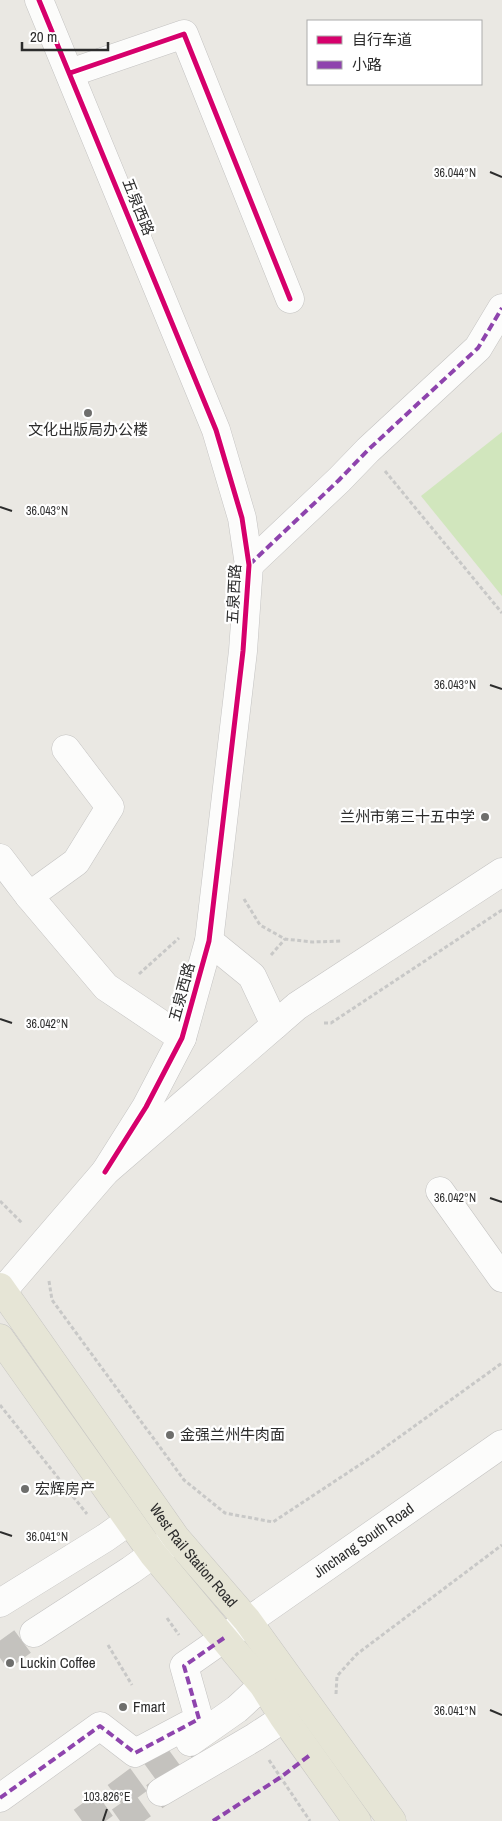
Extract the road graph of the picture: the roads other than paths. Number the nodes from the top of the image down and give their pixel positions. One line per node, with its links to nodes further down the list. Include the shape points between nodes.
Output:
1 (39, 0): 2 (street, 五泉西路)
2 (70, 73): 3 (street, via 184,34); 5 (street, 五泉西路, via 216,430 242,518)
3 (290, 299)
4 (502, 308): 5 (street, via 478,348)
5 (250, 564): 10 (street, 五泉西路)
6 (66, 750): 9 (street, via 110,807 76,862)
7 (0, 858): 9 (street)
8 (502, 872): 11 (street, via 296,1006)
9 (29, 896): 12 (street, via 106,987)
10 (208, 941): 11 (street, via 252,976); 12 (street, 五泉西路)
11 (275, 1025): 13 (street)
12 (182, 1038): 13 (street, 五泉西路, via 146,1107)
13 (105, 1172): 16 (street)
14 (440, 1191): 15 (street)
15 (502, 1278)
16 (1, 1291): 20 (main road, West Rail Station Road)
17 (0, 1338): 19 (main road, West Rail Station Road)
18 (502, 1444): 23 (street, Jinchang South Road)
19 (130, 1521): 21 (main road, West Rail Station Road); 22 (street)
20 (176, 1538): 21 (street); 23 (main road, West Rail Station Road)
21 (153, 1554): 24 (street); 25 (main road, West Rail Station Road)
22 (0, 1603)
23 (247, 1620): 25 (street, Jinchang South Road); 26 (main road, West Rail Station Road)
24 (34, 1633)
25 (224, 1638): 26 (main road, West Rail Station Road); 30 (street, Jinchang South Road, via 184,1666 199,1719 136,1753 100,1726)
26 (273, 1678): 27 (main road, West Rail Station Road); 28 (street); 32 (main road, West Rail Station Road)
27 (284, 1718): 29 (street); 31 (main road, West Rail Station Road)
28 (190, 1742)
29 (161, 1792)
30 (0, 1798)
31 (357, 1821)
32 (392, 1821)

